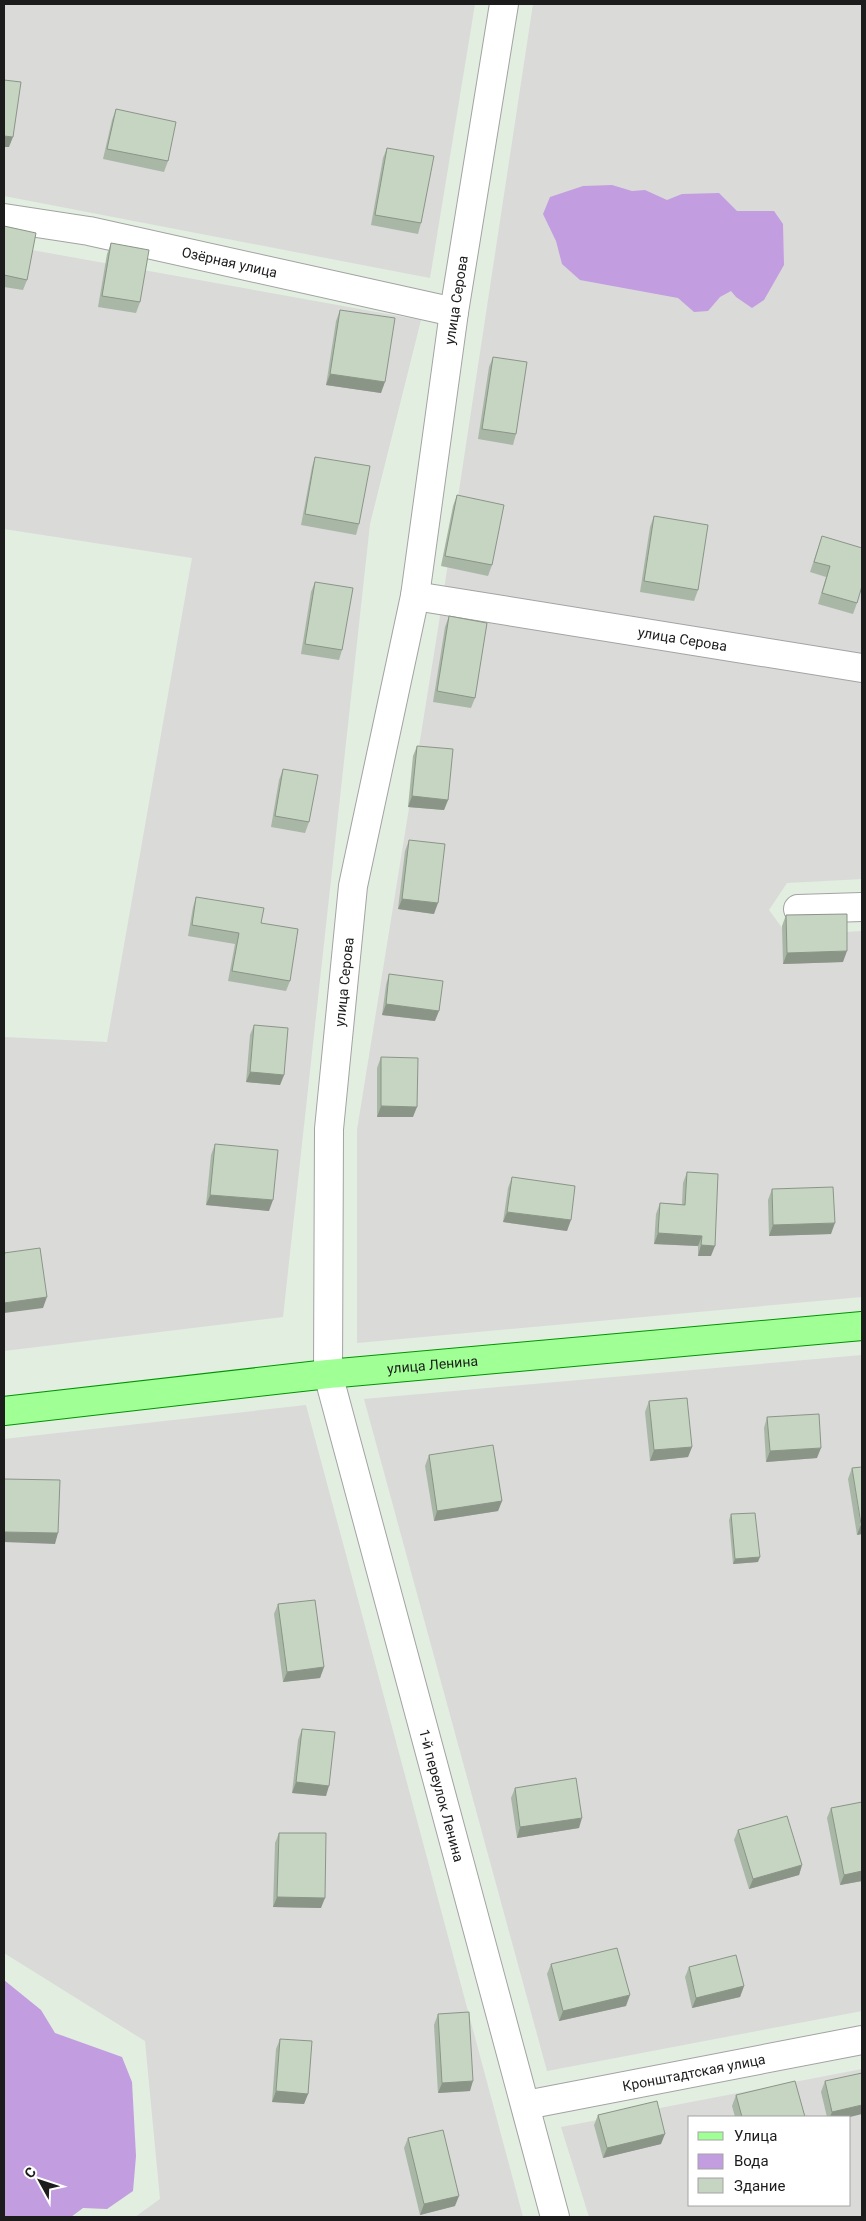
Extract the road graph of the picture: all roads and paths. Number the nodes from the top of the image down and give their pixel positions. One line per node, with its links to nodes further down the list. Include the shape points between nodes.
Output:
1 (504, 4): 3 (street, улица Серова)
2 (4, 218): 3 (street, Озёрная улица, via 89,231)
3 (454, 312): 4 (street, улица Серова)
4 (415, 596): 5 (street, улица Серова); 9 (street, улица Серова, via 353,886 329,1129)
5 (862, 668)
6 (862, 907): 7 (street)
7 (798, 909)
8 (862, 1326): 9 (main road, улица Ленина)
9 (328, 1374): 10 (main road, улица Ленина); 12 (street, 1-й переулок Ленина)
10 (4, 1411)
11 (862, 2040): 12 (street, Кронштадтская улица)
12 (526, 2105): 13 (street, 1-й переулок Ленина)
13 (555, 2217)

